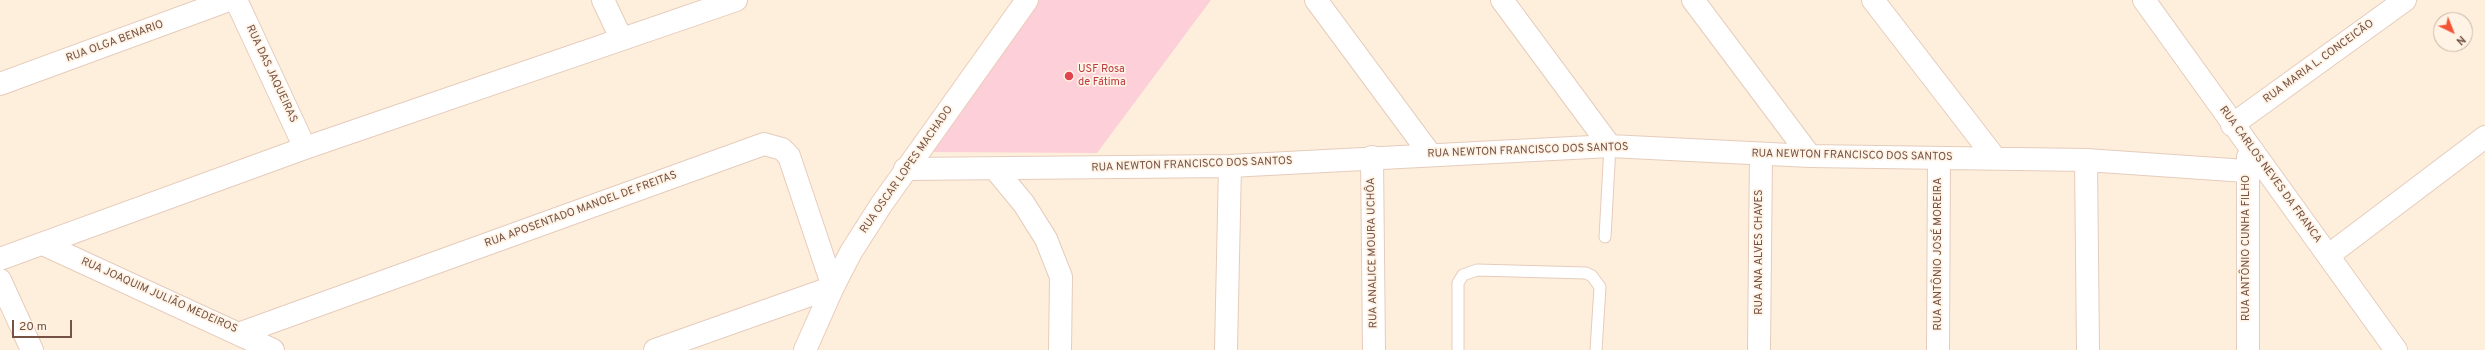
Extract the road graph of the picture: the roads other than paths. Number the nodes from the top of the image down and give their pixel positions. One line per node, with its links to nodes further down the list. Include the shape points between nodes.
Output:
1 (229, 0): 13 (street, RUA OLGA BENARIO)
2 (236, 0): 18 (street, RUA DAS JAQUEIRAS)
3 (603, 0): 12 (street)
4 (736, 0): 12 (street)
5 (1027, 0): 27 (street, RUA OSCAR LOPES MACHADO)
6 (1316, 0): 19 (street)
7 (1502, 0): 16 (street)
8 (1693, 0): 21 (street)
9 (1873, 0): 24 (street)
10 (2144, 0): 14 (street, RUA CARLOS NEVES DA FRANCA)
11 (2406, 0): 14 (street, RUA MARIA L. CONCEICÃO)
12 (621, 38): 18 (street)
13 (0, 84)
14 (2232, 125): 17 (street, RUA CARLOS NEVES DA FRANCA)
15 (2485, 137): 32 (street)
16 (1610, 146): 19 (street, RUA NEWTON FRANCISCO DOS SANTOS); 20 (street, RUA NEWTON FRANCISCO DOS SANTOS); 30 (lane)
17 (2248, 146): 29 (street, RUA ANTÔNIO CUNHA FILHO); 32 (street, RUA CARLOS NEVES DA FRANCA)
18 (305, 148): 31 (street)
19 (1430, 154): 22 (street, RUA NEWTON FRANCISCO DOS SANTOS)
20 (1761, 154): 21 (street, RUA NEWTON FRANCISCO DOS SANTOS); 46 (street, RUA ANA ALVES CHAVES)
21 (1810, 156): 23 (street, RUA NEWTON FRANCISCO DOS SANTOS)
22 (1372, 157): 26 (street, RUA NEWTON FRANCISCO DOS SANTOS); 43 (street, RUA ANALICE MOURA UCHÔA)
23 (1939, 158): 24 (street, RUA NEWTON FRANCISCO DOS SANTOS); 47 (street, RUA ANTÔNIO JOSÉ MOREIRA)
24 (1995, 158): 25 (street, RUA NEWTON FRANCISCO DOS SANTOS)
25 (2086, 160): 29 (street, RUA NEWTON FRANCISCO DOS SANTOS); 48 (street)
26 (1230, 166): 28 (street, RUA NEWTON FRANCISCO DOS SANTOS); 42 (street)
27 (905, 169): 28 (street, RUA NEWTON FRANCISCO DOS SANTOS); 35 (street, RUA OSCAR LOPES MACHADO, via 851,252)
28 (996, 170): 41 (street, via 1024,204 1046,239 1061,277)
29 (2246, 171): 49 (street, RUA ANTÔNIO CUNHA FILHO)
30 (1605, 237)
31 (43, 244): 33 (street); 36 (street, RUA JOAQUIM JULIÃO MEDEIROS)
32 (2329, 255): 50 (street, RUA CARLOS NEVES DA FRANCA)
33 (0, 259)
34 (0, 280): 37 (street)
35 (833, 287): 36 (street, RUA APOSENTADO MANOEL DE FREITAS, via 789,156 782,149 764,144); 39 (street); 40 (street, RUA OSCAR LOPES MACHADO)
36 (241, 334): 38 (street, RUA JOAQUIM JULIÃO MEDEIROS)
37 (32, 350)
38 (273, 350)
39 (654, 350)
40 (805, 350)
41 (1060, 350)
42 (1226, 350)
43 (1374, 350)
44 (1458, 350): 45 (lane, via 1458,283 1463,275 1476,270 1586,273 1592,276 1600,287)
45 (1596, 350)
46 (1759, 350)
47 (1938, 350)
48 (2088, 350)
49 (2248, 350)
50 (2396, 350)

